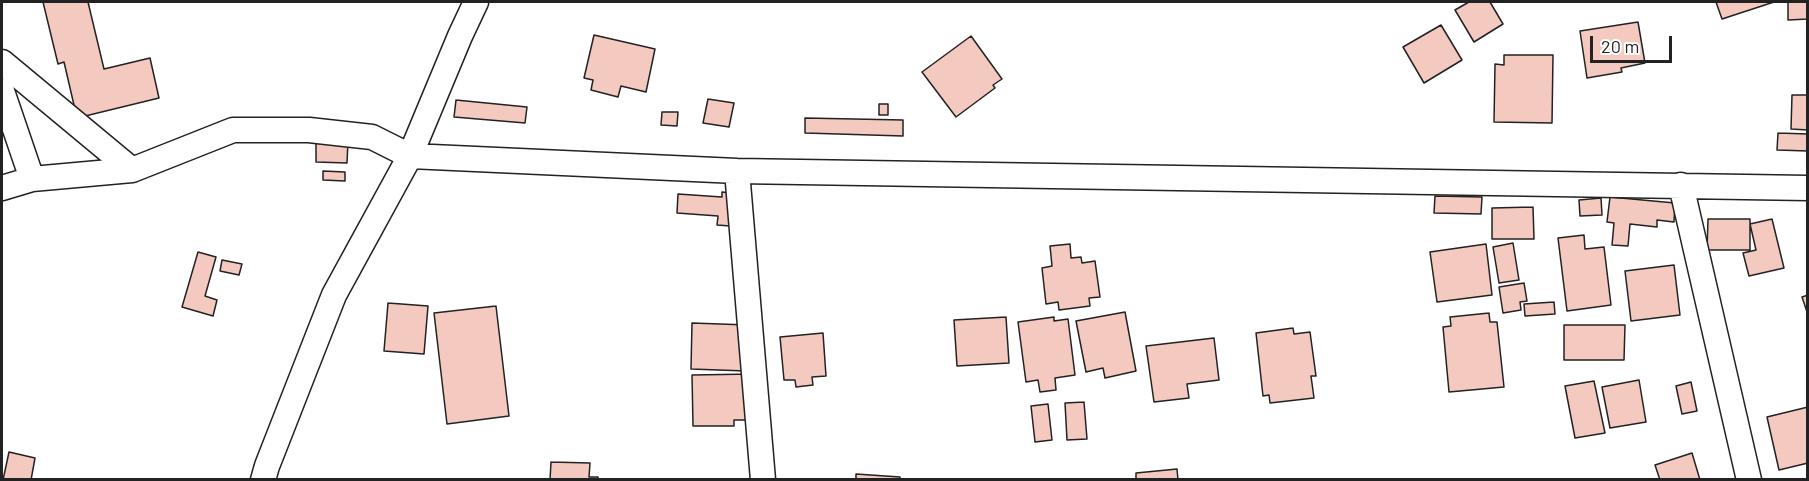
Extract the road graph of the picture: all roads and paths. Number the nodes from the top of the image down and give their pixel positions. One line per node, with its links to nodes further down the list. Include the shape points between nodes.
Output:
1 (476, 2): 4 (street)
2 (2, 62): 5 (street)
3 (2, 91): 7 (street)
4 (410, 156): 5 (street, via 372,138 309,130 233,130); 6 (street); 11 (street, via 334,295)
5 (132, 170): 7 (street)
6 (737, 171): 8 (street); 12 (street)
7 (32, 179): 10 (street)
8 (1681, 185): 9 (street); 13 (street)
9 (1808, 188)
10 (2, 189)
11 (263, 480)
12 (763, 480)
13 (1749, 480)

